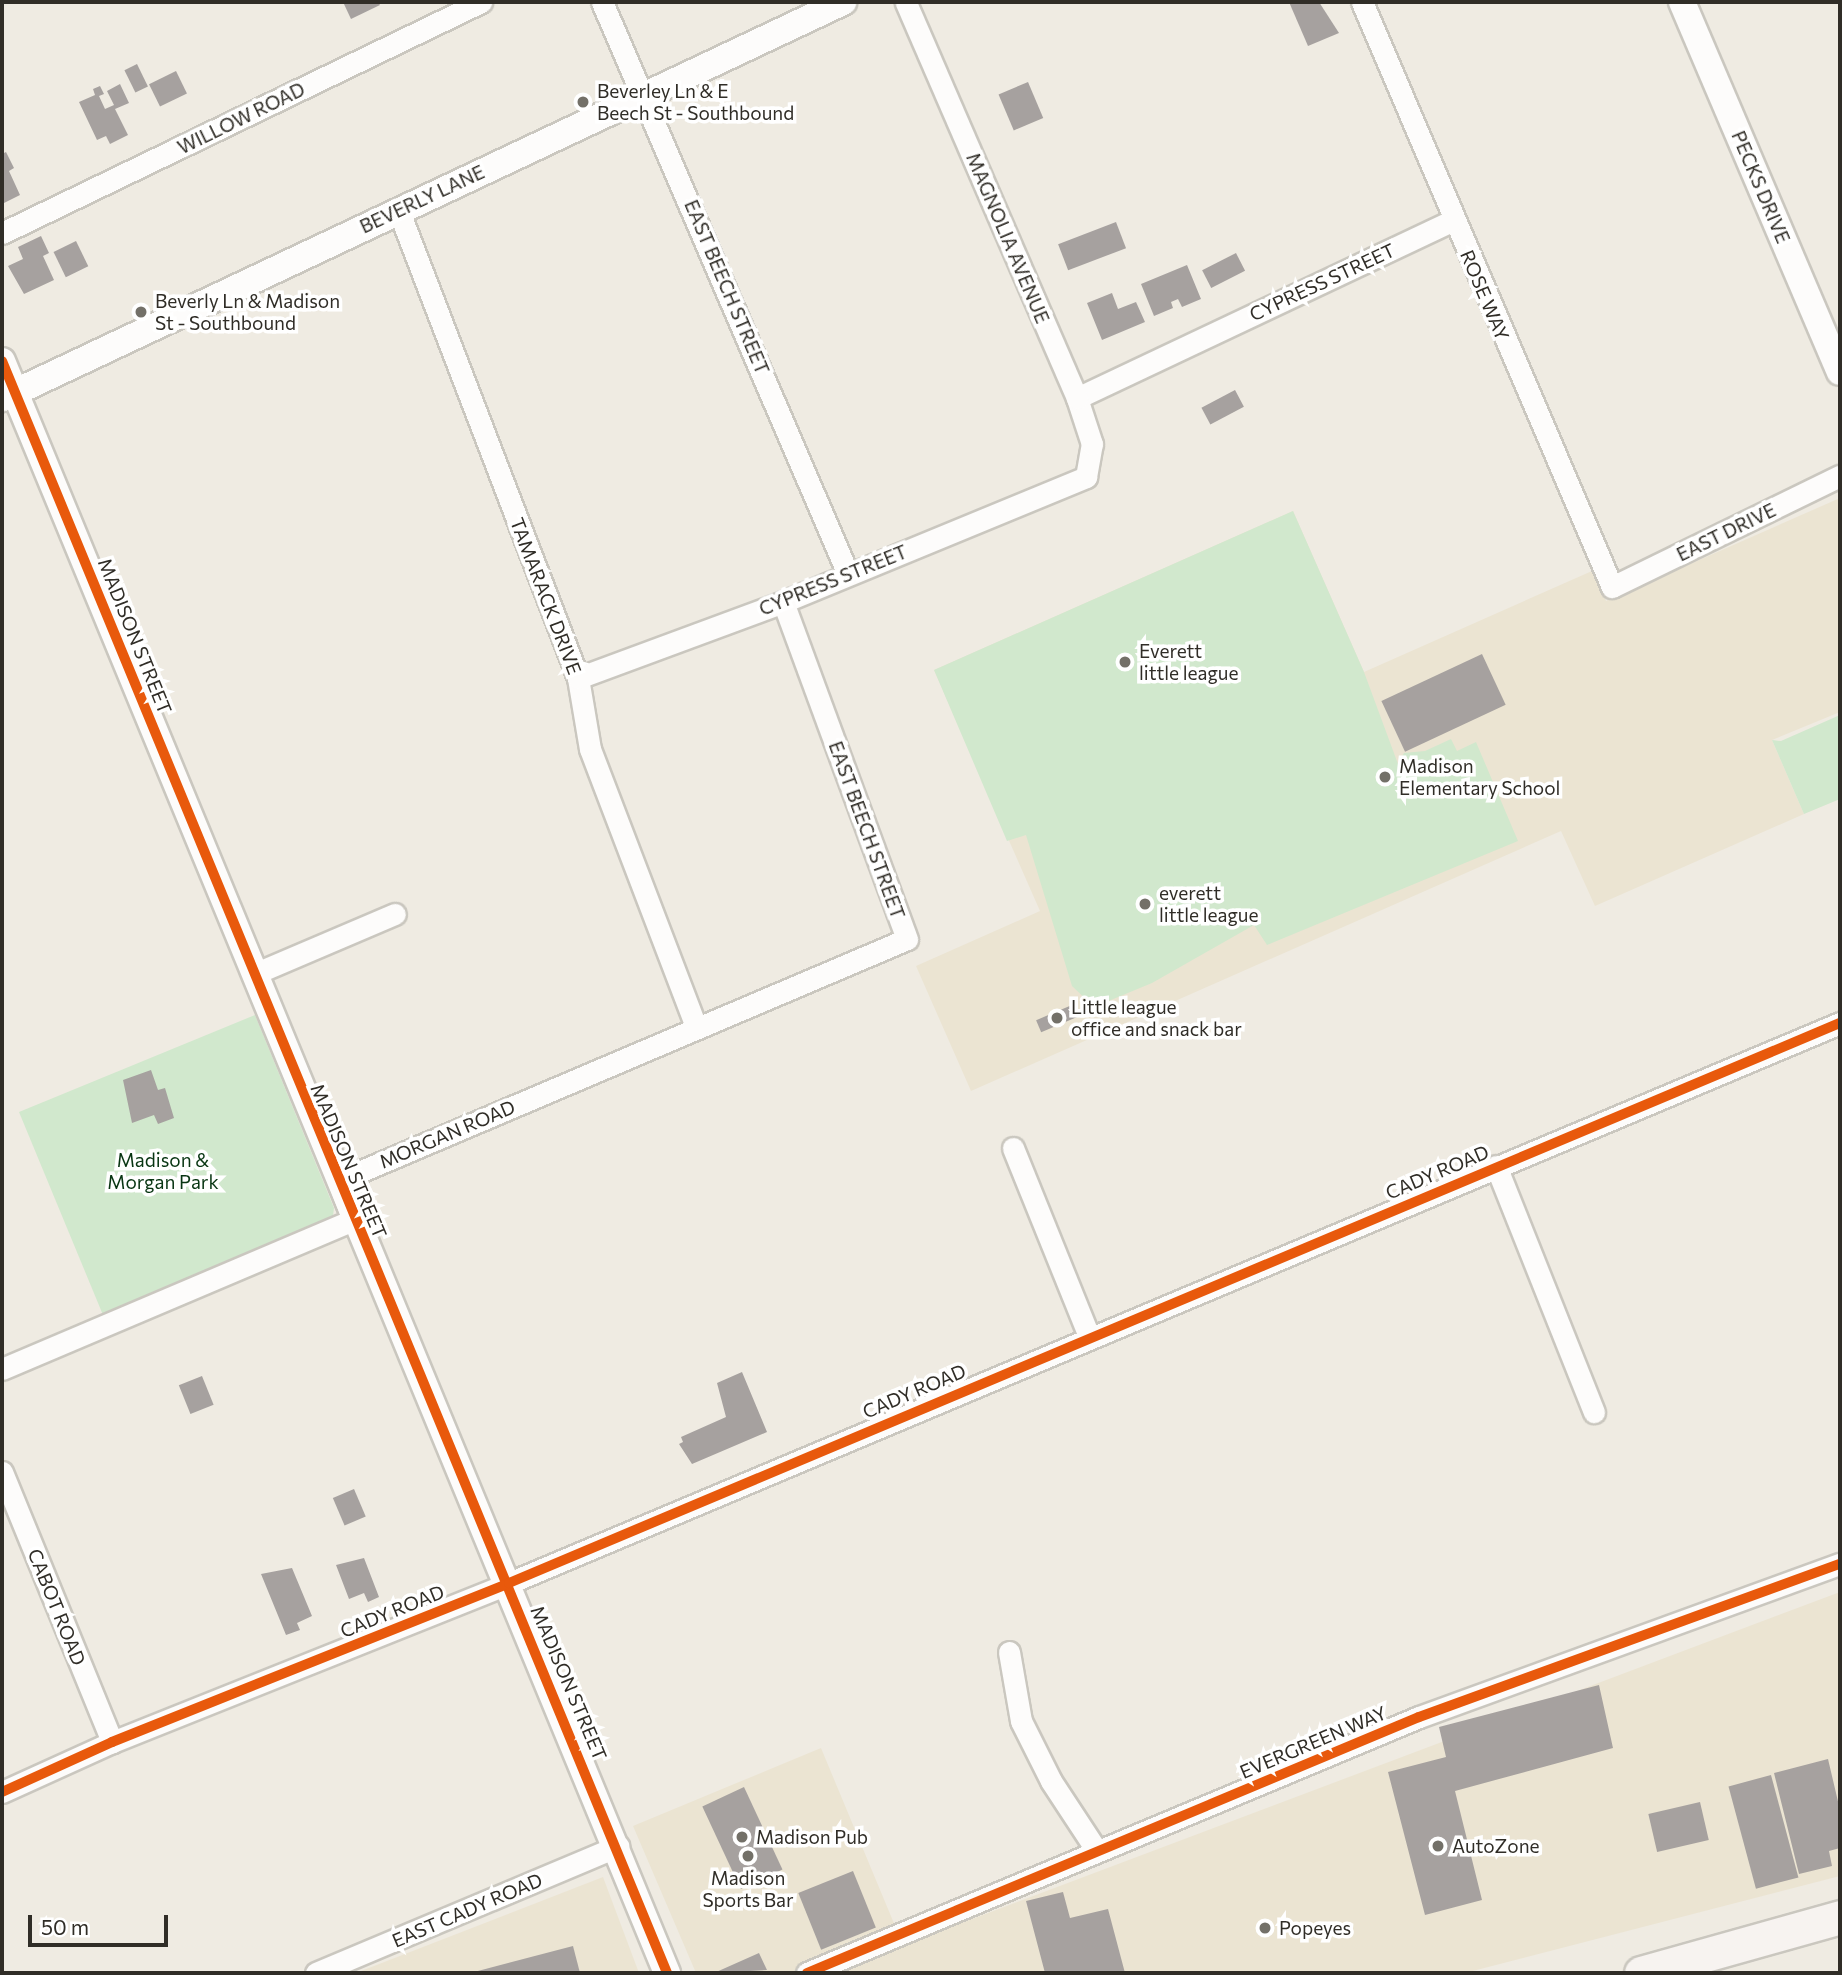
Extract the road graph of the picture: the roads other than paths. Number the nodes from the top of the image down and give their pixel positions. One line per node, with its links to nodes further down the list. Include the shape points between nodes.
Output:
1 (481, 2): 10 (street, WILLOW ROAD)
2 (602, 2): 7 (street, EAST BEECH STREET)
3 (844, 2): 7 (street, BEVERLY LANE)
4 (906, 2): 14 (street, MAGNOLIA AVENUE)
5 (1362, 2): 9 (street, ROSE WAY)
6 (1682, 2): 12 (street, PECKS DRIVE)
7 (645, 94): 8 (street, BEVERLY LANE); 17 (street, EAST BEECH STREET)
8 (398, 209): 13 (street, BEVERLY LANE); 20 (street, TAMARACK DRIVE)
9 (1453, 220): 14 (street, CYPRESS STREET); 18 (street, ROSE WAY)
10 (2, 233)
11 (2, 361): 13 (street, MADISON STREET)
12 (1840, 372)
13 (10, 396): 23 (street, MADISON STREET)
14 (1077, 398): 16 (street, MAGNOLIA AVENUE, via 1092,444)
15 (1840, 476): 18 (street, EAST DRIVE)
16 (1086, 477): 17 (street, CYPRESS STREET)
17 (848, 575): 19 (street, CYPRESS STREET)
18 (1612, 587)
19 (783, 602): 20 (street, CYPRESS STREET); 22 (street, EAST BEECH STREET)
20 (578, 678): 25 (street, TAMARACK DRIVE, via 590,749)
21 (395, 914): 23 (street)
22 (907, 939): 25 (street, MORGAN ROAD)
23 (254, 974): 28 (street, MADISON STREET)
24 (1840, 1023): 27 (street, CADY ROAD)
25 (696, 1026): 28 (street, MORGAN ROAD)
26 (1013, 1148): 29 (street)
27 (1496, 1166): 29 (street, CADY ROAD); 31 (street)
28 (338, 1181): 30 (street, via 353,1220); 34 (street, MADISON STREET)
29 (1089, 1336): 34 (street, CADY ROAD)
30 (2, 1369)
31 (1594, 1412)
32 (2, 1472): 36 (street, CABOT ROAD)
33 (1840, 1563): 39 (street, EVERGREEN WAY, via 1419,1717)
34 (509, 1583): 36 (street, CADY ROAD); 38 (street, MADISON STREET)
35 (1009, 1652): 39 (street, via 1021,1721 1051,1781)
36 (112, 1742): 37 (street, CADY ROAD)
37 (2, 1792)
38 (618, 1846): 41 (street, EAST CADY ROAD); 42 (street, MADISON STREET)
39 (1097, 1851): 43 (street, EVERGREEN WAY)
40 (1840, 1917): 44 (main road)
41 (316, 1973)
42 (667, 1973)
43 (807, 1973)
44 (1641, 1973)

